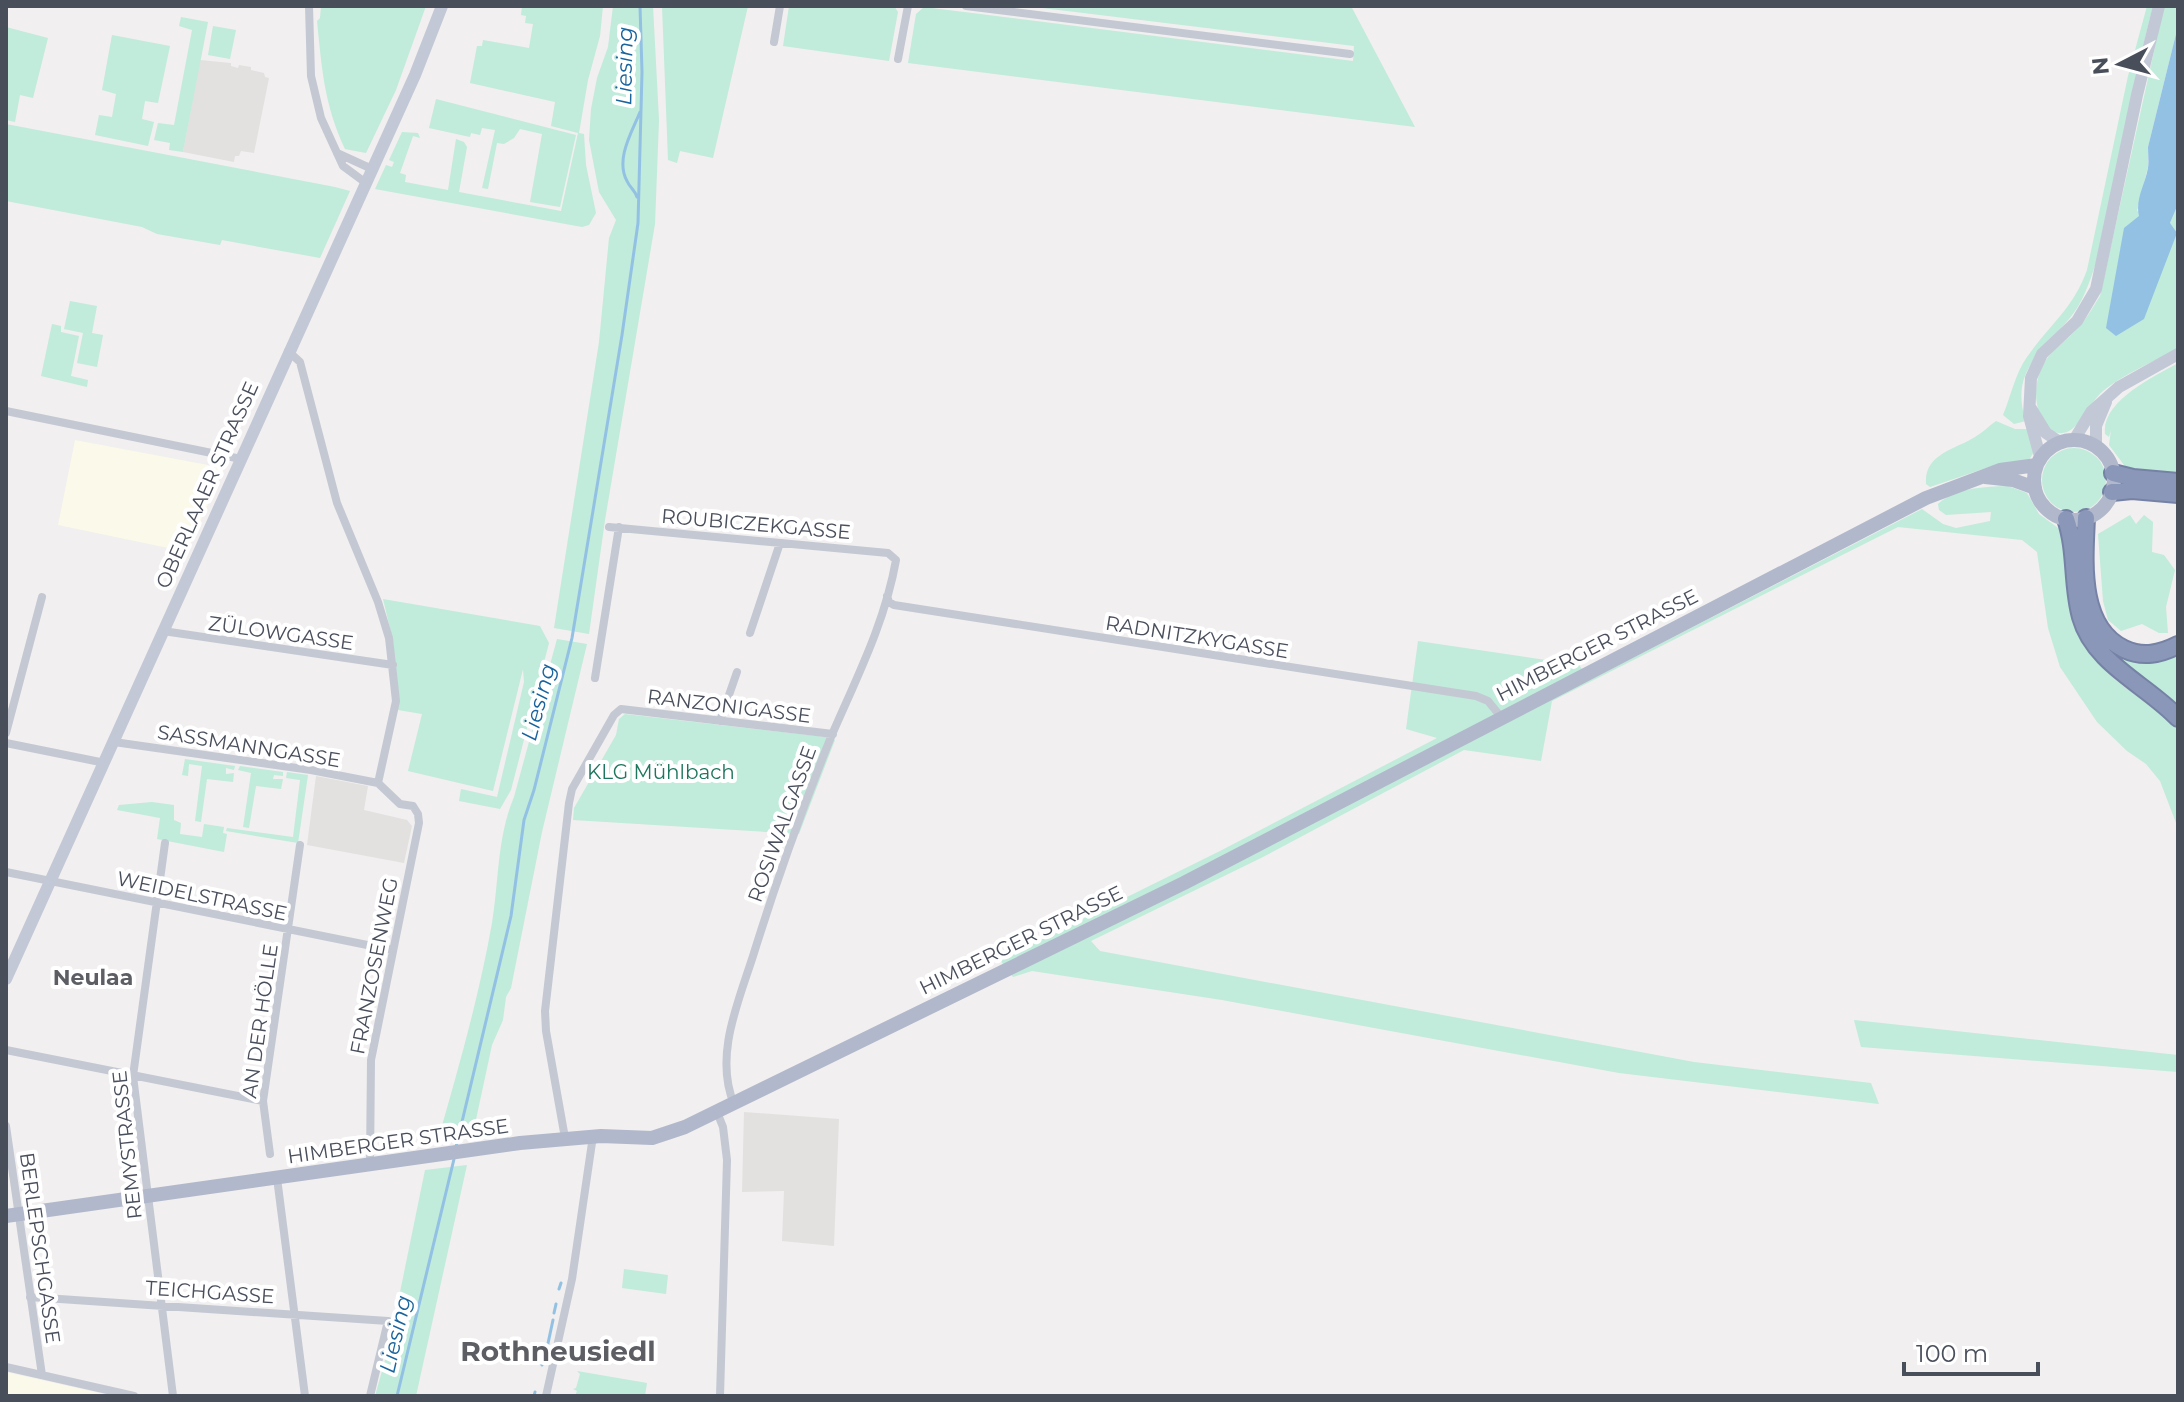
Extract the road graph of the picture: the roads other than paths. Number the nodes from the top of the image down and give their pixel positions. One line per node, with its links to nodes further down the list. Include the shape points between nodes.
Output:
1 (309, 6): 10 (street, via 315,98)
2 (442, 6): 11 (main road, OBERLAAER STRASSE)
3 (780, 6): 7 (street)
4 (908, 6): 9 (street)
5 (966, 6): 8 (street)
6 (2159, 6): 16 (main road, via 2096,289 2077,321 2042,354 2028,393)
7 (774, 42)
8 (1350, 54)
9 (898, 59)
10 (337, 153): 11 (street); 12 (street, via 345,168)
11 (372, 169): 12 (main road, OBERLAAER STRASSE)
12 (366, 183): 13 (main road, OBERLAAER STRASSE)
13 (288, 351): 20 (main road, OBERLAAER STRASSE); 37 (street, via 300,362 337,503 378,602)
14 (2178, 354): 15 (main road, via 2127,381)
15 (2107, 399): 18 (main road); 19 (main road, via 2096,426)
16 (2030, 407): 18 (main road, via 2046,433); 21 (main road)
17 (6, 411): 20 (street)
18 (2068, 442): 19 (main road); 21 (main road, via 2052,447)
19 (2096, 447): 22 (main road)
20 (241, 459): 34 (main road, OBERLAAER STRASSE)
21 (2039, 462): 23 (main road, HIMBERGER STRASSE); 25 (main road)
22 (2113, 473): 24 (highway); 26 (main road)
23 (1985, 477): 25 (main road, HIMBERGER STRASSE); 40 (main road, HIMBERGER STRASSE, via 1926,498)
24 (2178, 482)
25 (2035, 488): 29 (main road, via 2046,508)
26 (2112, 492): 27 (highway); 28 (main road, via 2102,508)
27 (2178, 494)
28 (2086, 518): 29 (main road); 36 (highway, via 2088,597 2100,631 2113,644 2139,654)
29 (2066, 519): 41 (highway, via 2081,620 2090,637 2103,656)
30 (780, 543): 31 (street, ROUBICZEKGASSE, via 888,553); 35 (street); 39 (street, ROUBICZEKGASSE, via 614,527)
31 (896, 560): 32 (street, ROSIWALGASSE)
32 (887, 595): 40 (street, RADNITZKYGASSE, via 894,605 1476,696); 44 (street, ROSIWALGASSE, via 869,654)
33 (42, 597): 43 (street)
34 (163, 631): 37 (street, ZÜLOWGASSE); 45 (main road, OBERLAAER STRASSE)
35 (750, 633)
36 (2178, 645)
37 (393, 665): 48 (street, via 396,701)
38 (737, 672): 42 (street)
39 (595, 678)
40 (1501, 717): 60 (main road, HIMBERGER STRASSE, via 1184,883)
41 (2178, 718)
42 (720, 721): 44 (street, RANZONIGASSE); 63 (street, RANZONIGASSE, via 621,709 572,789 545,1011)
43 (6, 733)
44 (833, 734): 60 (street, ROSIWALGASSE, via 772,895 730,1035 725,1073)
45 (114, 742): 47 (main road, OBERLAAER STRASSE); 48 (street, SASSMANNGASSE)
46 (6, 743): 47 (street)
47 (105, 763): 52 (main road, OBERLAAER STRASSE)
48 (378, 783): 55 (street, FRANZOSENWEG, via 400,804 413,806 419,823)
49 (165, 843): 53 (street, REMYSTRASSE)
50 (300, 845): 54 (street, AN DER HÖLLE)
51 (6, 872): 52 (street, WEIDELSTRASSE)
52 (50, 881): 53 (street, WEIDELSTRASSE); 56 (main road, OBERLAAER STRASSE)
53 (156, 902): 54 (street, WEIDELSTRASSE); 58 (street, REMYSTRASSE)
54 (288, 930): 55 (street, WEIDELSTRASSE); 59 (street, AN DER HÖLLE)
55 (392, 950): 66 (street, FRANZOSENWEG, via 371,1060)
56 (6, 979)
57 (6, 1050): 58 (street)
58 (133, 1076): 59 (street); 68 (street, REMYSTRASSE)
59 (263, 1101): 65 (street, AN DER HÖLLE)
60 (734, 1104): 61 (main road, HIMBERGER STRASSE)
61 (717, 1112): 64 (main road, HIMBERGER STRASSE, via 658,1137); 80 (street, via 727,1160)
62 (6, 1126): 69 (street, BERLEPSCHGASSE)
63 (565, 1138): 64 (main road, HIMBERGER STRASSE); 66 (main road, HIMBERGER STRASSE)
64 (593, 1141): 79 (street)
65 (270, 1154)
66 (370, 1164): 67 (main road, HIMBERGER STRASSE)
67 (277, 1178): 68 (main road, HIMBERGER STRASSE); 72 (street)
68 (147, 1195): 69 (main road, HIMBERGER STRASSE); 71 (street, REMYSTRASSE)
69 (12, 1215): 70 (street, BERLEPSCHGASSE)
70 (30, 1297): 71 (street, TEICHGASSE); 74 (street, BERLEPSCHGASSE)
71 (162, 1304): 72 (street, TEICHGASSE); 76 (street, REMYSTRASSE)
72 (295, 1313): 77 (street); 78 (street, TEICHGASSE, via 388,1321)
73 (6, 1367): 74 (street)
74 (42, 1375): 75 (street)
75 (134, 1396)
76 (173, 1396)
77 (305, 1396)
78 (370, 1396)
79 (546, 1396)
80 (720, 1396)

